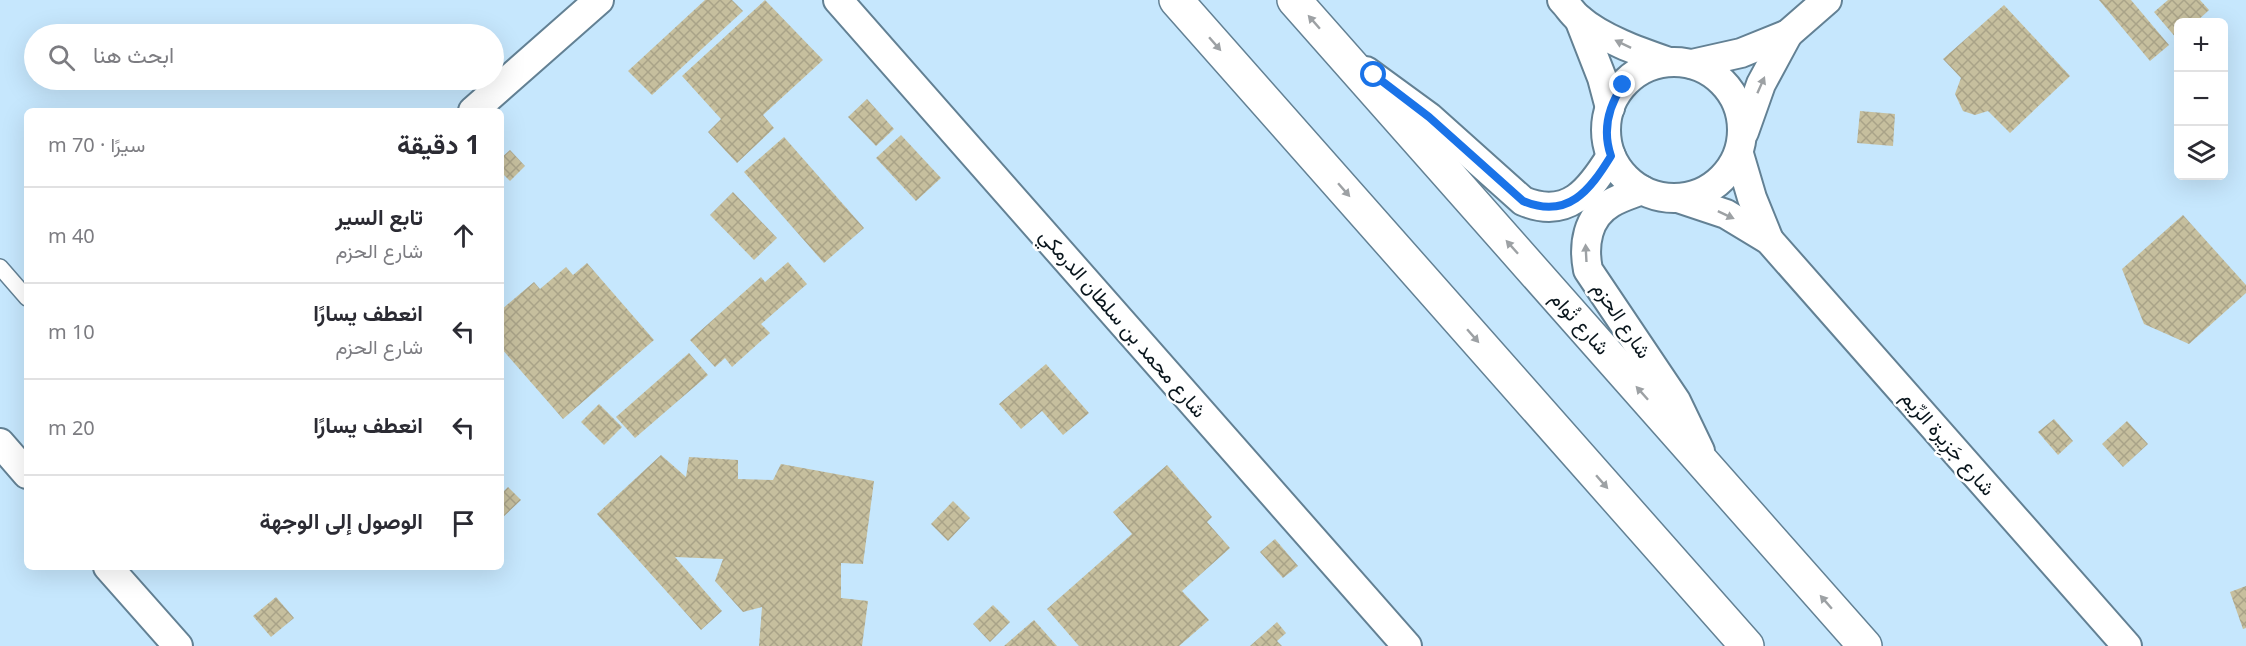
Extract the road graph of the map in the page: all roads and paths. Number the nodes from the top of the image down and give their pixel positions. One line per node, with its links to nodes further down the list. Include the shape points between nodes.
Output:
1 (599, 0): 10 (street)
2 (838, 0): 26 (street, شارع محمد بن سلطان الدرمكي)
3 (1176, 0): 27 (main road, one-way to 27)
4 (1294, 0): 8 (main road, شارع تُوام, one-way to 4)
5 (1827, 0): 7 (street)
6 (1571, 9): 9 (street, one-way to 6, via 1638,51); 13 (street, via 1602,78)
7 (1788, 33): 9 (street, via 1741,53); 14 (street, one-way to 7, via 1761,84)
8 (1345, 57): 15 (street, via 1411,102 1508,189 1535,206 1561,205 1579,197 1596,181); 22 (main road, شارع تُوام, one-way to 8)
9 (1681, 63): 13 (street, via 1656,64 1633,76); 14 (street, via 1712,72 1728,88 1739,107 1743,129)
10 (504, 84)
11 (497, 90): 12 (street)
12 (476, 108)
13 (1610, 108): 15 (street, via 1607,137)
14 (1740, 147): 17 (street, via 1725,176 1691,196); 18 (street, شارع جَزِيرة الرِّيم, via 1756,209)
15 (1611, 156): 16 (street, via 1627,179)
16 (1642, 190): 17 (street); 22 (street, شارع الحزم, one-way to 16, via 1676,401 1588,270 1584,254 1586,236 1594,220 1611,203)
17 (1678, 198): 18 (street, شارع جَزِيرة الرِّيم, one-way to 18, via 1726,214)
18 (1769, 240): 29 (street, شارع جَزِيرة الرِّيم)
19 (0, 267): 20 (lane)
20 (24, 295)
21 (0, 443): 23 (street)
22 (1707, 466): 28 (main road, شارع تُوام, one-way to 22)
23 (24, 471)
24 (111, 570): 25 (street)
25 (178, 646)
26 (1407, 646)
27 (1747, 646)
28 (1865, 646)
29 (2127, 646)

